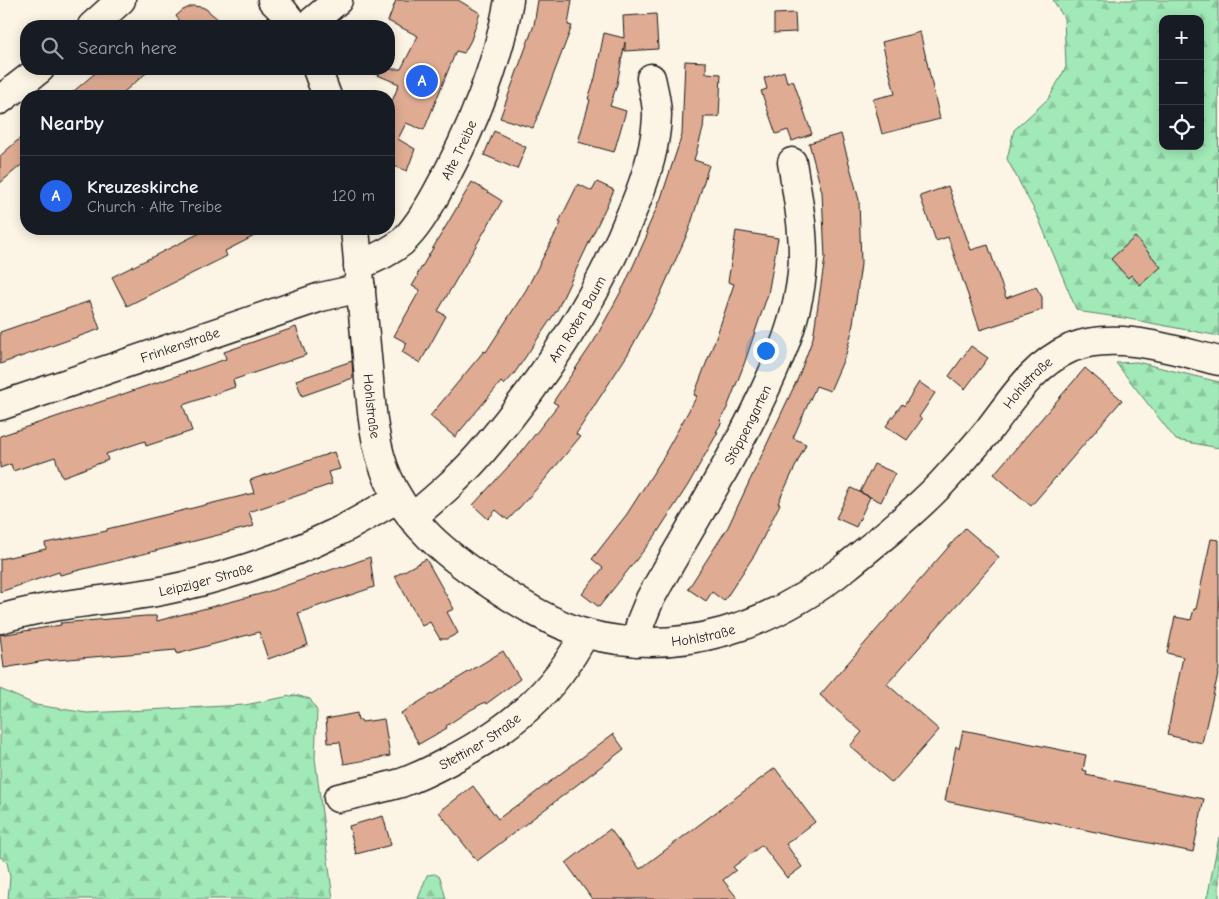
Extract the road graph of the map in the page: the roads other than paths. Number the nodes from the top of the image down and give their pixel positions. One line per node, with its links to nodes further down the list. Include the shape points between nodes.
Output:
1 (121, 0): 5 (street)
2 (272, 0): 6 (street)
3 (338, 0): 7 (street)
4 (509, 0): 15 (street, Alte Treibe, via 491,70 445,179 422,218 402,241)
5 (99, 20)
6 (290, 20)
7 (314, 20)
8 (32, 75): 12 (street)
9 (319, 75): 11 (street)
10 (651, 78): 18 (street, Am Roten Baum, via 657,115 653,149 622,237 596,288 547,367 485,448 449,486)
11 (326, 90)
12 (0, 100)
13 (792, 162): 21 (street, Stöppengarten, via 803,256 799,292 782,355 734,453 650,599)
14 (356, 235): 15 (street, Hohlstraße)
15 (360, 277): 17 (street, Frinkenstraße, via 321,297); 18 (street, Hohlstraße, via 378,451 387,478)
16 (1219, 361): 21 (street, Hohlstraße, via 1155,346 1115,341 1072,348 1048,360 1031,375 940,485 900,523 800,599 748,625 716,635 672,643)
17 (0, 406)
18 (405, 508): 19 (street, Leipziger Straße, via 252,566 208,579 162,591 39,609); 20 (street, Hohlstraße, via 433,541 473,572 535,612)
19 (0, 619)
20 (585, 633): 21 (street, Hohlstraße); 22 (street, Stettiner Straße, via 551,684 493,737 408,780)
21 (636, 642)
22 (338, 798)

